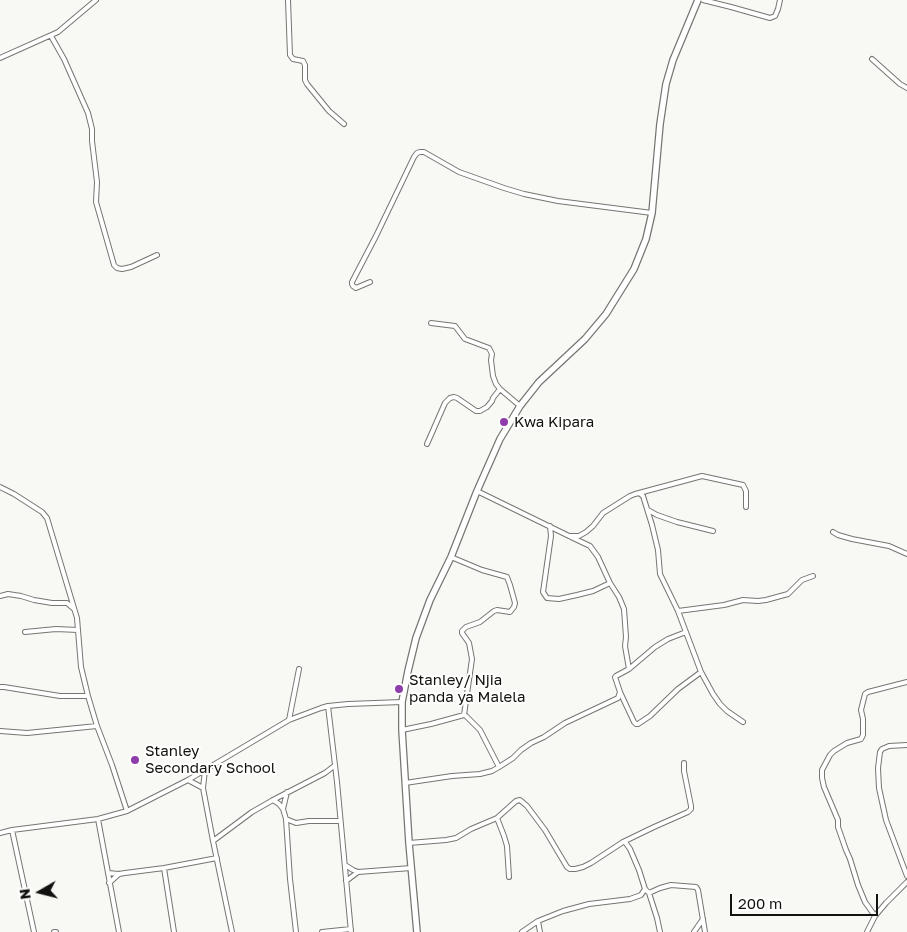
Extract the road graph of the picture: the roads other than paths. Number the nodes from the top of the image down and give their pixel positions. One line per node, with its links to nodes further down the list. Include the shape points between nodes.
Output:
1 (96, 0): 6 (street)
2 (288, 0): 10 (street, via 290,55 304,63 308,86)
3 (698, 0): 11 (main road, via 666,84)
4 (703, 0): 5 (street, via 770,18 775,16)
5 (780, 0)
6 (52, 36): 7 (street); 12 (street, via 88,113 97,182 96,202 114,265 116,268 131,267)
7 (0, 58)
8 (872, 59): 9 (street)
9 (907, 88)
10 (344, 124)
11 (652, 213): 13 (street, via 558,202 524,194 459,172 420,152 409,166 352,284 356,288); 16 (main road, via 646,239 622,291 585,340 539,382)
12 (157, 254)
13 (370, 282)
14 (432, 323): 15 (street, via 455,326 465,339 489,348 493,376)
15 (500, 389): 16 (street); 17 (street, via 480,411 454,396 450,398)
16 (520, 406): 19 (main road, via 500,439)
17 (427, 444)
18 (0, 487): 32 (street, via 45,515)
19 (477, 491): 23 (street); 28 (main road)
20 (639, 494): 21 (street, via 702,476 743,486); 22 (street, via 643,496); 26 (street, via 607,510 586,532)
21 (746, 507)
22 (648, 510): 24 (street); 33 (street, via 660,574)
23 (550, 526): 26 (street); 30 (street, via 543,592 547,598 578,595)
24 (714, 531)
25 (833, 532): 27 (street, via 889,546)
26 (569, 536): 30 (street, via 590,546)
27 (907, 554)
28 (451, 556): 44 (main road, via 416,638); 46 (street, via 475,568 507,576 515,603 510,612 494,611 462,631 469,642 472,659)
29 (813, 576): 33 (street, via 802,580 788,594 766,600 743,600)
30 (610, 583): 38 (street, via 624,609 624,646)
31 (0, 596): 32 (street, via 8,594 67,603)
32 (74, 609): 34 (street)
33 (678, 611): 36 (street)
34 (78, 630): 35 (street, via 56,628); 43 (street, via 81,667)
35 (24, 632)
36 (686, 632): 38 (street, via 655,647); 39 (street)
37 (299, 669): 47 (street)
38 (629, 669): 42 (street, via 615,678)
39 (702, 672): 42 (street, via 638,724 634,722); 48 (street, via 720,704)
40 (907, 682): 87 (street, via 865,694 861,710 861,739 834,751 822,770 824,787 858,885)
41 (0, 687): 43 (street, via 60,696)
42 (620, 692): 55 (street, via 618,698 565,722)
43 (88, 696): 49 (street)
44 (402, 702): 45 (street); 50 (main road)
45 (328, 706): 47 (street); 54 (street)
46 (464, 715): 50 (street); 55 (street, via 480,730)
47 (289, 720): 56 (street)
48 (743, 722)
49 (96, 726): 51 (street, via 27,734); 63 (street)
50 (402, 730): 58 (main road)
51 (0, 731)
52 (907, 745): 80 (street, via 882,749 878,768 886,820)
53 (684, 763): 71 (street, via 690,810)
54 (334, 766): 60 (street); 67 (street)
55 (499, 767): 58 (street, via 480,774)
56 (205, 770): 57 (street); 59 (street)
57 (188, 780): 59 (street); 63 (street)
58 (405, 783): 72 (main road)
59 (203, 788): 70 (street)
60 (288, 792): 61 (street); 62 (street)
61 (272, 800): 62 (street); 70 (street)
62 (283, 809): 65 (street)
63 (127, 811): 66 (street)
64 (497, 818): 71 (street, via 516,801 522,801 570,869 583,867); 72 (street, via 452,839); 81 (street, via 507,846)
65 (286, 819): 67 (street, via 296,823); 95 (street)
66 (98, 820): 68 (street); 78 (street)
67 (340, 821): 74 (street)
68 (12, 830): 69 (street); 91 (street)
69 (0, 833)
70 (213, 841): 73 (street)
71 (625, 842): 85 (street)
72 (410, 843): 76 (main road)
73 (217, 858): 75 (street); 94 (street)
74 (345, 865): 77 (street); 82 (street)
75 (164, 868): 79 (street); 93 (street)
76 (412, 868): 77 (street); 97 (main road)
77 (358, 872): 82 (street)
78 (108, 873): 79 (street); 84 (street)
79 (119, 874): 84 (street)
80 (907, 876)
81 (509, 877)
82 (346, 880): 90 (street)
83 (907, 882): 87 (street)
84 (109, 883): 92 (street)
85 (645, 889): 86 (street); 89 (street, via 641,895 630,899 562,910)
86 (649, 893): 88 (street, via 671,885 696,887); 100 (street)
87 (875, 916): 103 (street)
88 (703, 919): 101 (street); 102 (street)
89 (538, 921): 98 (street); 99 (street)
90 (351, 931): 96 (street)
91 (34, 932)
92 (118, 932)
93 (174, 932)
94 (232, 932)
95 (296, 932)
96 (322, 932)
97 (418, 932)
98 (522, 932)
99 (540, 932)
100 (660, 932)
101 (694, 932)
102 (705, 932)
103 (867, 932)

